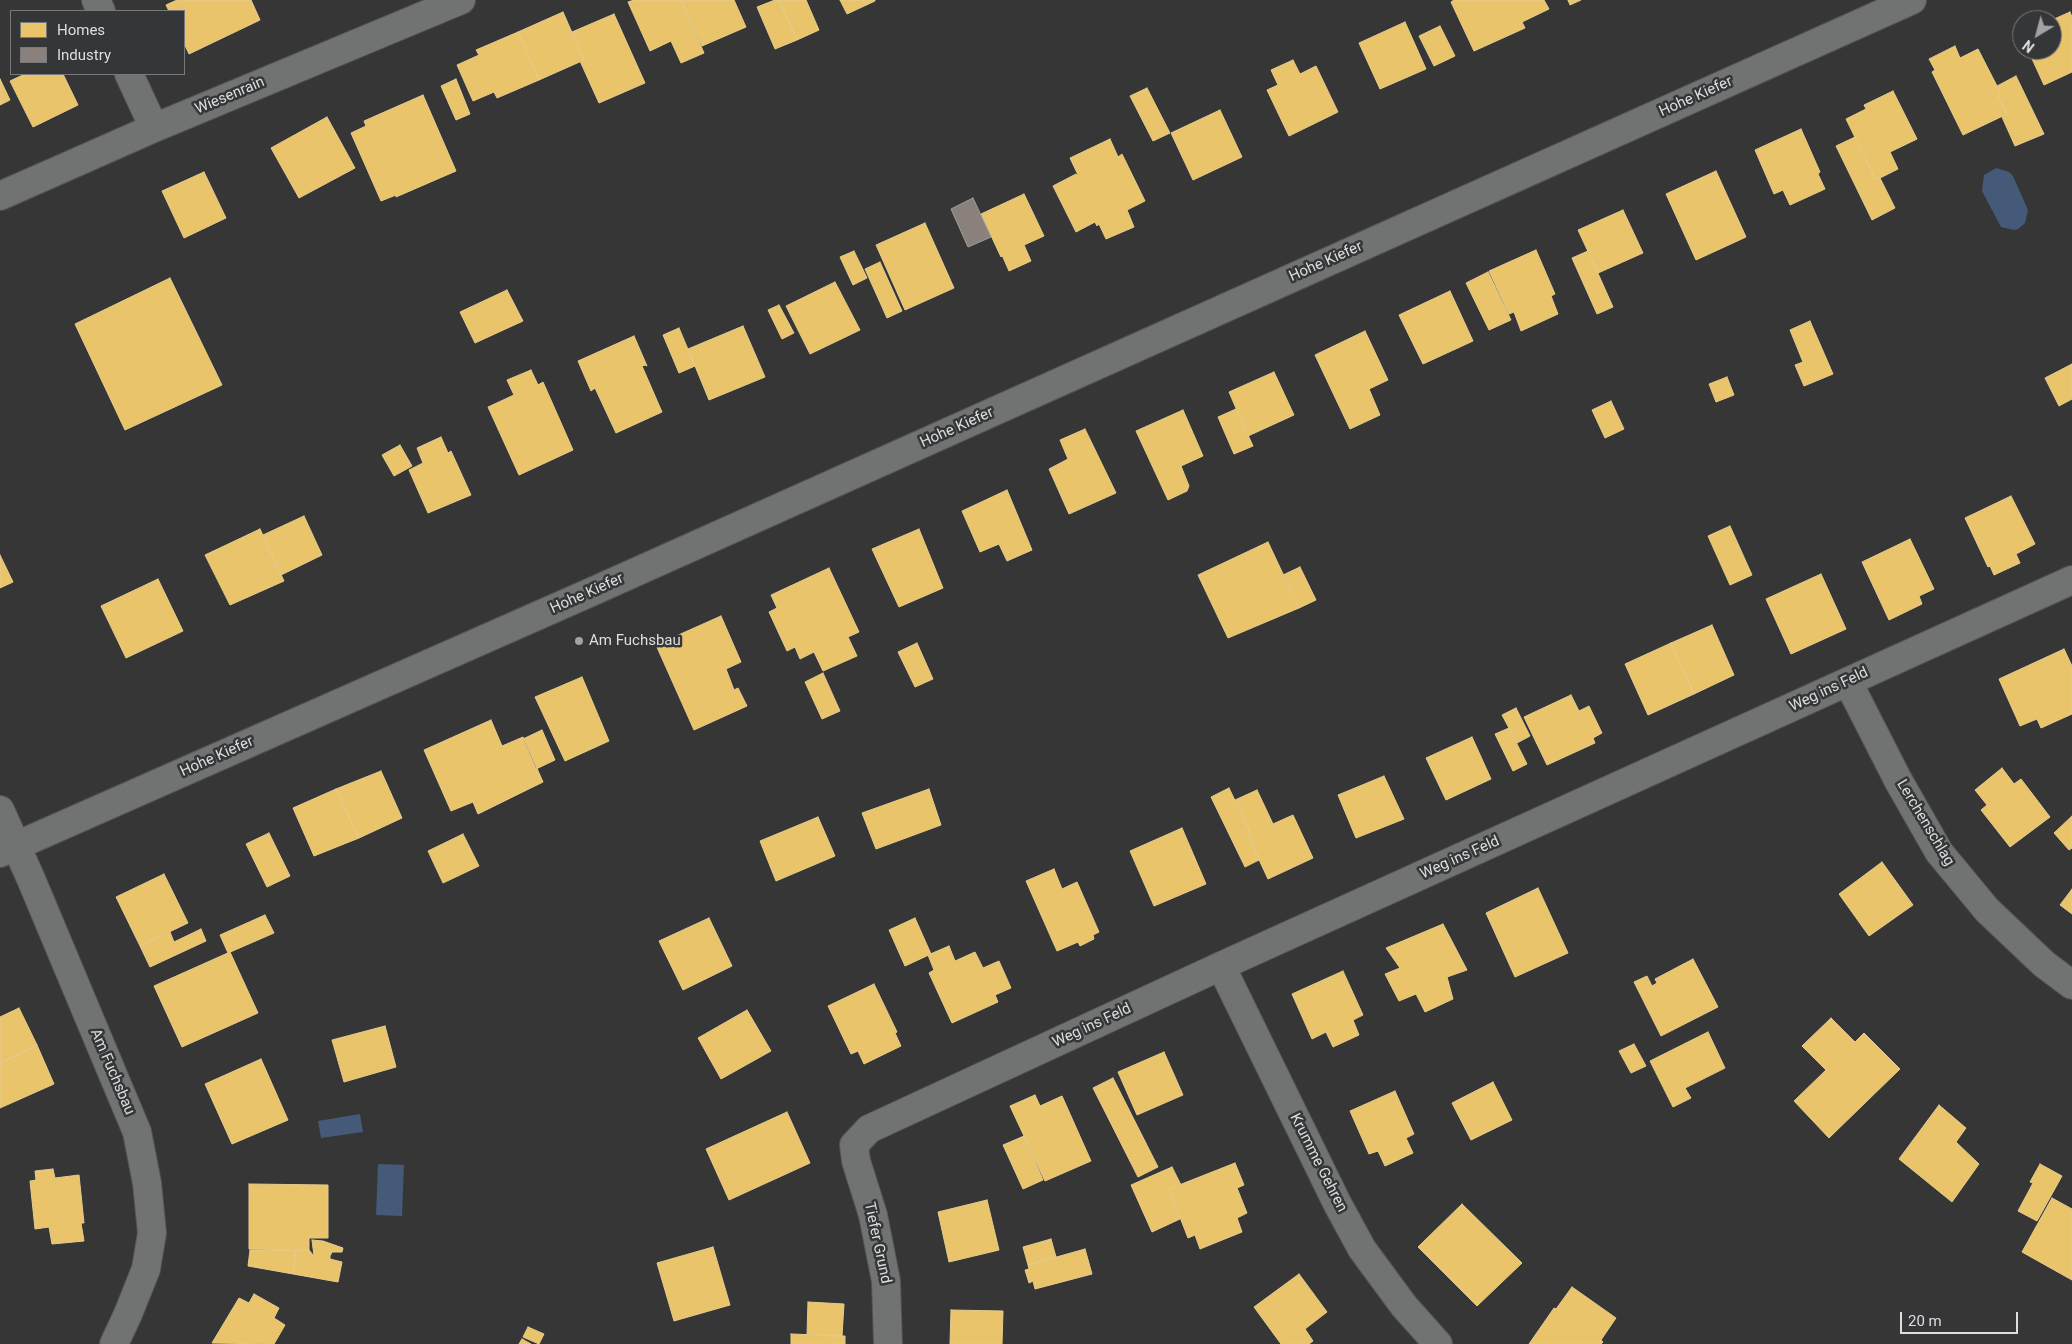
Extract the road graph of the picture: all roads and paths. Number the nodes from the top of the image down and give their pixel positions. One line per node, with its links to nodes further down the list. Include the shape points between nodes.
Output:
1 (461, 0): 4 (street, Wiesenrain)
2 (1912, 0): 9 (street, Hohe Kiefer, via 589,593)
3 (129, 75): 4 (street)
4 (154, 128): 5 (street, Wiesenrain)
5 (0, 196)
6 (2072, 580): 7 (street, Weg ins Feld)
7 (1848, 682): 10 (street, Weg ins Feld); 11 (street, Lerchenschlag, via 1939,852 1987,910 2044,964)
8 (0, 810): 9 (street, Am Fuchsbau)
9 (8, 849): 13 (street, Am Fuchsbau, via 137,1132 152,1233 146,1269)
10 (1221, 966): 12 (street, Weg ins Feld, via 870,1129); 15 (street, Krumme Gehren, via 1362,1248 1404,1306)
11 (2072, 985)
12 (854, 1145): 14 (street, Tiefer Grund, via 886,1281)
13 (114, 1344)
14 (888, 1344)
15 (1438, 1344)

